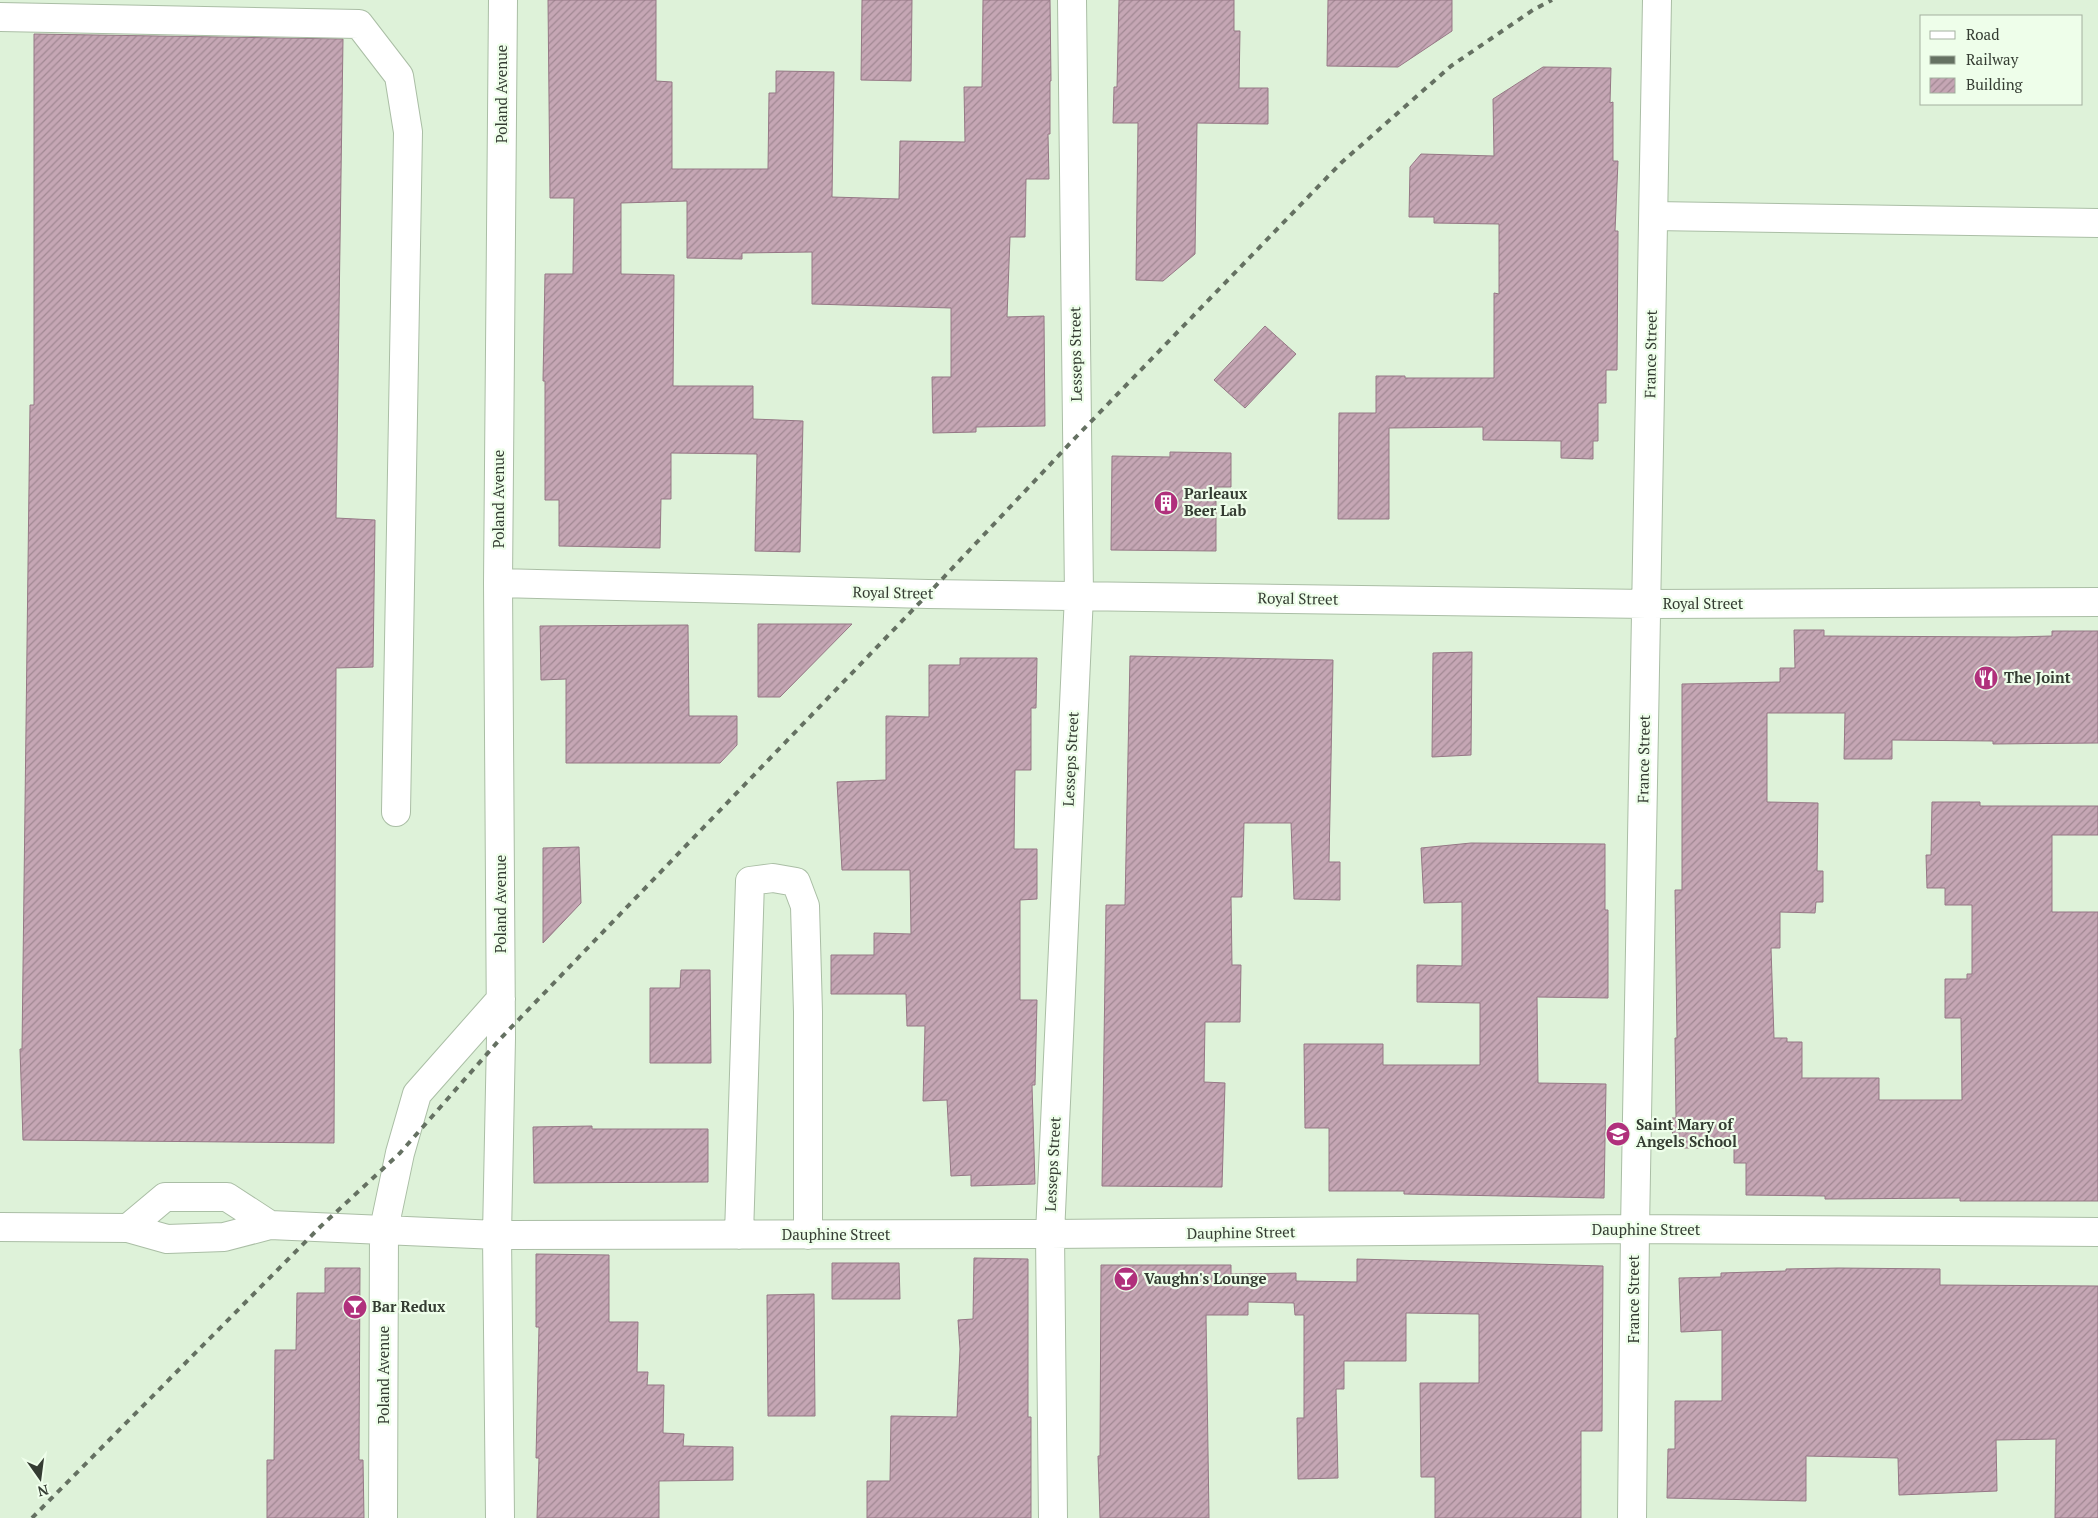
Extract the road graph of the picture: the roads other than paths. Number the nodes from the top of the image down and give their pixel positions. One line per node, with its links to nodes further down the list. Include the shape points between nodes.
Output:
1 (503, 0): 8 (street, Poland Avenue)
2 (1072, 0): 9 (street, Lesseps Street)
3 (1657, 0): 6 (street, France Street)
4 (197, 10): 5 (street); 12 (street, via 359,24 399,76 408,132)
5 (0, 17)
6 (1654, 216): 7 (street); 11 (street, France Street)
7 (2098, 223)
8 (498, 583): 9 (street, Royal Street); 13 (street, Poland Avenue)
9 (1079, 595): 11 (street, Royal Street); 20 (street, Lesseps Street)
10 (2098, 602): 11 (street, Royal Street)
11 (1647, 604): 18 (street, France Street)
12 (396, 812)
13 (502, 998): 17 (street, Poland Avenue, via 417,1094 400,1153); 21 (street, Poland Avenue)
14 (270, 1225): 16 (street, via 224,1237 167,1239); 16 (street, via 226,1196 165,1198); 17 (street, Dauphine Street)
15 (0, 1227): 16 (street)
16 (128, 1228)
17 (384, 1229): 21 (street, Dauphine Street); 24 (street, Poland Avenue)
18 (1635, 1229): 19 (street, Dauphine Street); 20 (street, Dauphine Street); 27 (street, France Street)
19 (2098, 1232)
20 (1050, 1234): 23 (street, Dauphine Street); 26 (street, Lesseps Street)
21 (497, 1235): 22 (street, Dauphine Street); 25 (street, Poland Avenue)
22 (739, 1235): 23 (street, Dauphine Street); 23 (street, via 750,881 773,878 796,882 806,906)
23 (808, 1235)
24 (383, 1518)
25 (500, 1518)
26 (1053, 1518)
27 (1632, 1518)

